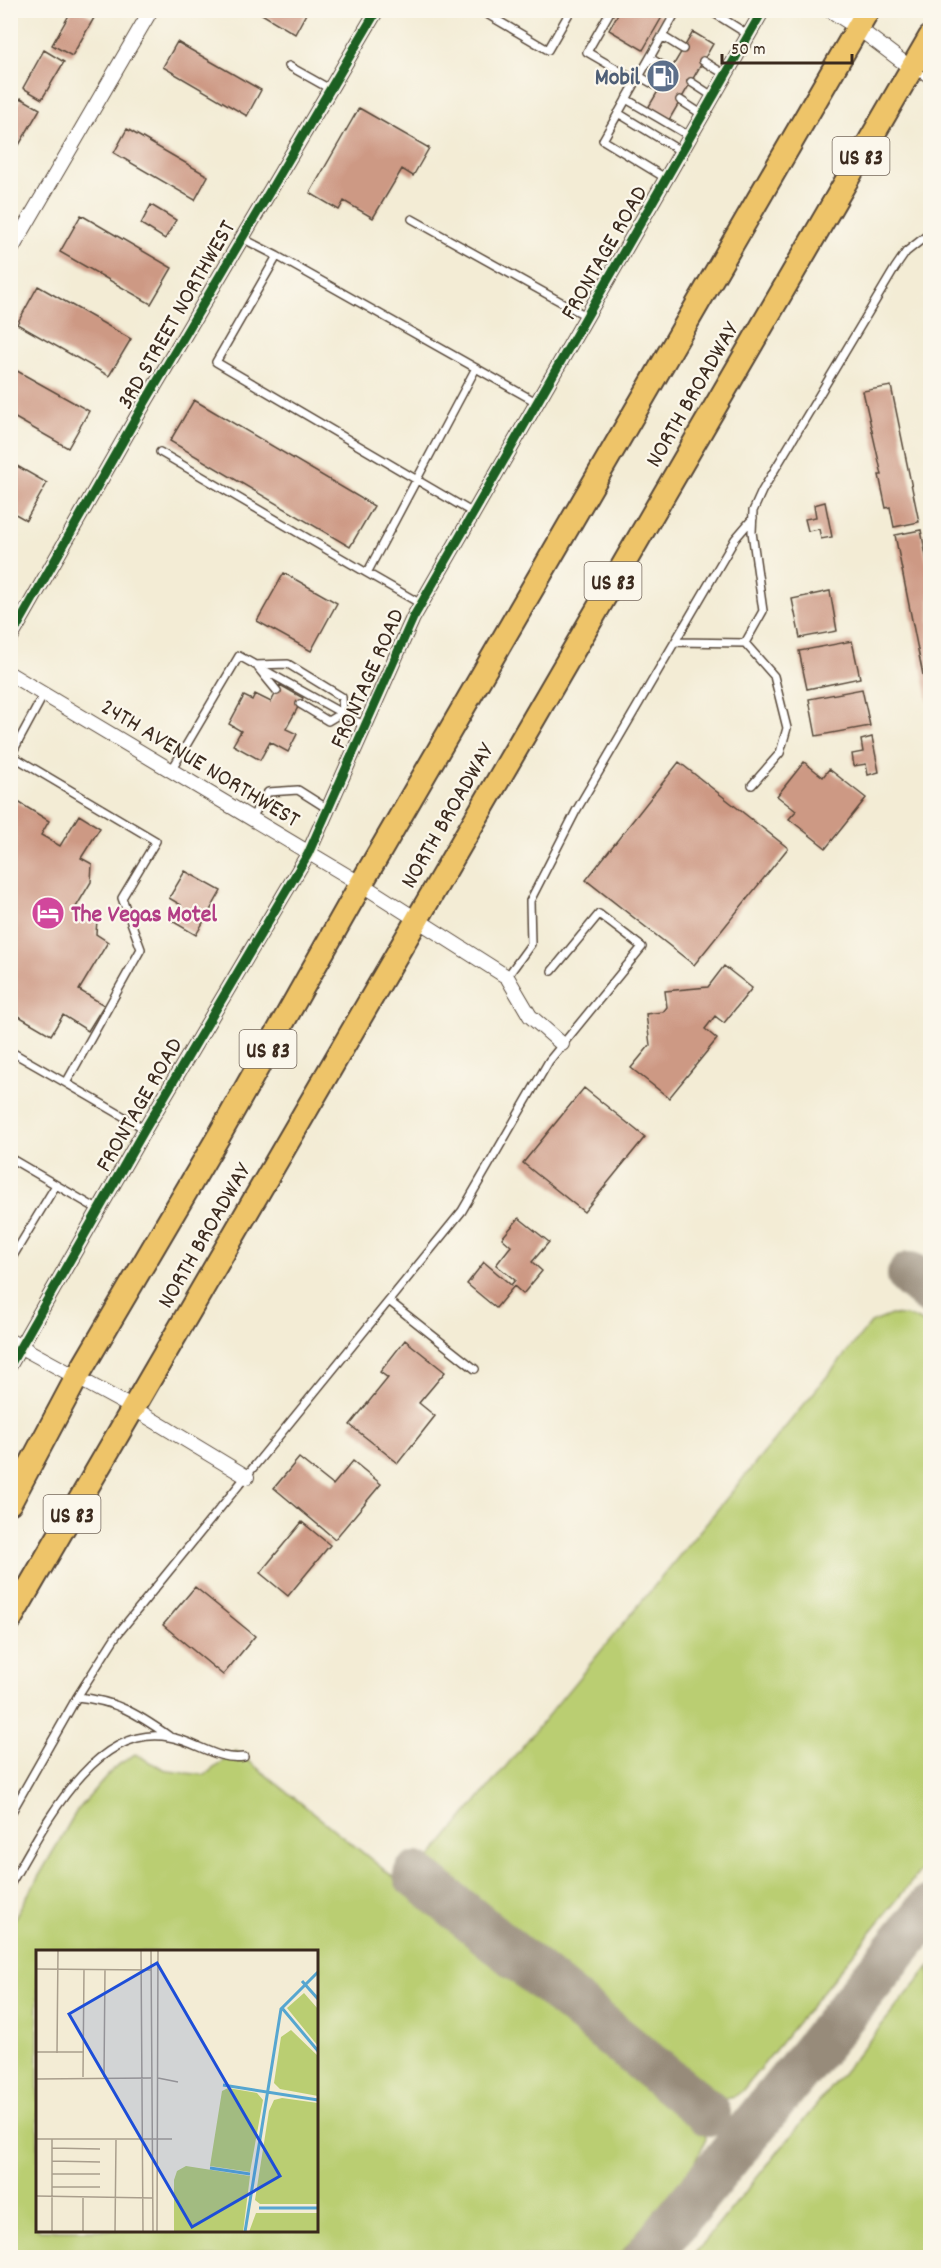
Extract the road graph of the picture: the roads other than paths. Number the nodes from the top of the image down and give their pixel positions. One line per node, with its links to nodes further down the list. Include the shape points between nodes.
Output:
1 (151, 10): 36 (street)
2 (376, 10): 23 (street, 3RD STREET NORTHWEST)
3 (480, 10): 4 (lane, via 548,50)
4 (571, 10)
5 (611, 10): 21 (lane, via 587,52)
6 (677, 10): 12 (lane)
7 (709, 10): 11 (lane)
8 (763, 10): 11 (street, FRONTAGE ROAD)
9 (830, 10): 10 (street)
10 (863, 19): 19 (street); 62 (main road, NORTH BROADWAY / US 83)
11 (749, 35): 20 (street, FRONTAGE ROAD)
12 (662, 36): 14 (lane); 15 (lane)
13 (930, 37): 19 (main road, NORTH BROADWAY / US 83)
14 (683, 49)
15 (650, 58): 18 (lane); 21 (lane)
16 (703, 61): 20 (lane)
17 (289, 66): 23 (lane)
18 (670, 70)
19 (921, 74): 63 (main road, NORTH BROADWAY / US 83)
20 (726, 75): 25 (street, FRONTAGE ROAD)
21 (638, 78): 24 (lane); 26 (lane)
22 (691, 82): 25 (lane)
23 (330, 88): 35 (street, 3RD STREET NORTHWEST)
24 (660, 88)
25 (714, 97): 29 (street, FRONTAGE ROAD)
26 (626, 99): 28 (lane); 30 (lane)
27 (680, 100): 29 (lane)
28 (618, 113): 31 (lane); 32 (lane, via 603,140)
29 (703, 115): 30 (street, FRONTAGE ROAD)
30 (691, 137): 31 (street, FRONTAGE ROAD)
31 (682, 152): 32 (street, FRONTAGE ROAD)
32 (667, 179): 38 (street, FRONTAGE ROAD)
33 (412, 219): 38 (lane)
34 (930, 233): 44 (lane, via 906,252 895,268 762,491)
35 (242, 238): 37 (lane); 47 (street, 3RD STREET NORTHWEST)
36 (10, 252)
37 (277, 256): 39 (lane); 42 (lane, via 216,362)
38 (588, 317): 40 (street, FRONTAGE ROAD)
39 (476, 368): 40 (lane); 42 (lane)
40 (538, 403): 43 (street, FRONTAGE ROAD)
41 (160, 452): 45 (lane)
42 (417, 479): 43 (lane); 45 (lane)
43 (475, 514): 46 (street, FRONTAGE ROAD)
44 (753, 518): 48 (lane, via 735,539); 49 (lane, via 763,611)
45 (367, 573): 46 (lane)
46 (421, 604): 56 (street, FRONTAGE ROAD)
47 (10, 639)
48 (677, 642): 49 (lane); 65 (lane, via 576,811 530,901 531,944)
49 (745, 644): 58 (lane, via 774,676 787,728 780,753)
50 (255, 665): 52 (lane); 55 (lane); 55 (lane, via 288,664 342,697); 57 (lane, via 239,656)
51 (10, 674): 53 (street, 24TH AVENUE NORTHWEST)
52 (277, 691)
53 (44, 693): 57 (street, 24TH AVENUE NORTHWEST); 68 (lane, via 11,755 156,841 122,898 141,949)
54 (300, 704): 55 (lane, via 328,721)
55 (343, 712): 56 (lane)
56 (365, 726): 59 (street, FRONTAGE ROAD)
57 (171, 771): 60 (street, 24TH AVENUE NORTHWEST)
58 (752, 785)
59 (328, 809): 60 (lane, via 298,790 268,792); 61 (street, FRONTAGE ROAD)
60 (251, 819): 61 (street, 24TH AVENUE NORTHWEST)
61 (308, 854): 62 (street, 24TH AVENUE NORTHWEST); 69 (street, FRONTAGE ROAD)
62 (360, 884): 63 (street, 24TH AVENUE NORTHWEST); 78 (main road, NORTH BROADWAY / US 83, via 220,1134)
63 (417, 920): 65 (street, 24TH AVENUE NORTHWEST); 79 (main road, NORTH BROADWAY / US 83)
64 (552, 971): 66 (lane, via 599,914 642,947)
65 (507, 976): 66 (street, 24TH AVENUE NORTHWEST, via 530,1016)
66 (562, 1044): 74 (lane, via 462,1211)
67 (10, 1051): 68 (lane)
68 (66, 1083): 69 (lane)
69 (145, 1129): 72 (street, FRONTAGE ROAD)
70 (10, 1158): 71 (lane)
71 (56, 1185): 72 (lane); 73 (lane)
72 (99, 1210): 75 (street, FRONTAGE ROAD)
73 (10, 1261)
74 (389, 1301): 77 (lane); 80 (lane)
75 (15, 1344): 76 (street, FRONTAGE ROAD); 78 (street)
76 (10, 1365)
77 (475, 1369)
78 (77, 1377): 79 (street); 81 (main road, NORTH BROADWAY / US 83)
79 (133, 1408): 80 (street); 82 (main road, NORTH BROADWAY / US 83)
80 (247, 1477): 83 (lane, via 116,1636)
81 (10, 1503)
82 (10, 1620)
83 (76, 1697): 84 (lane, via 103,1700 133,1711); 86 (lane)
84 (170, 1737): 85 (lane, via 231,1759); 87 (lane, via 142,1736 119,1745 96,1762 49,1818)
85 (244, 1757)
86 (10, 1815)
87 (10, 1885)

